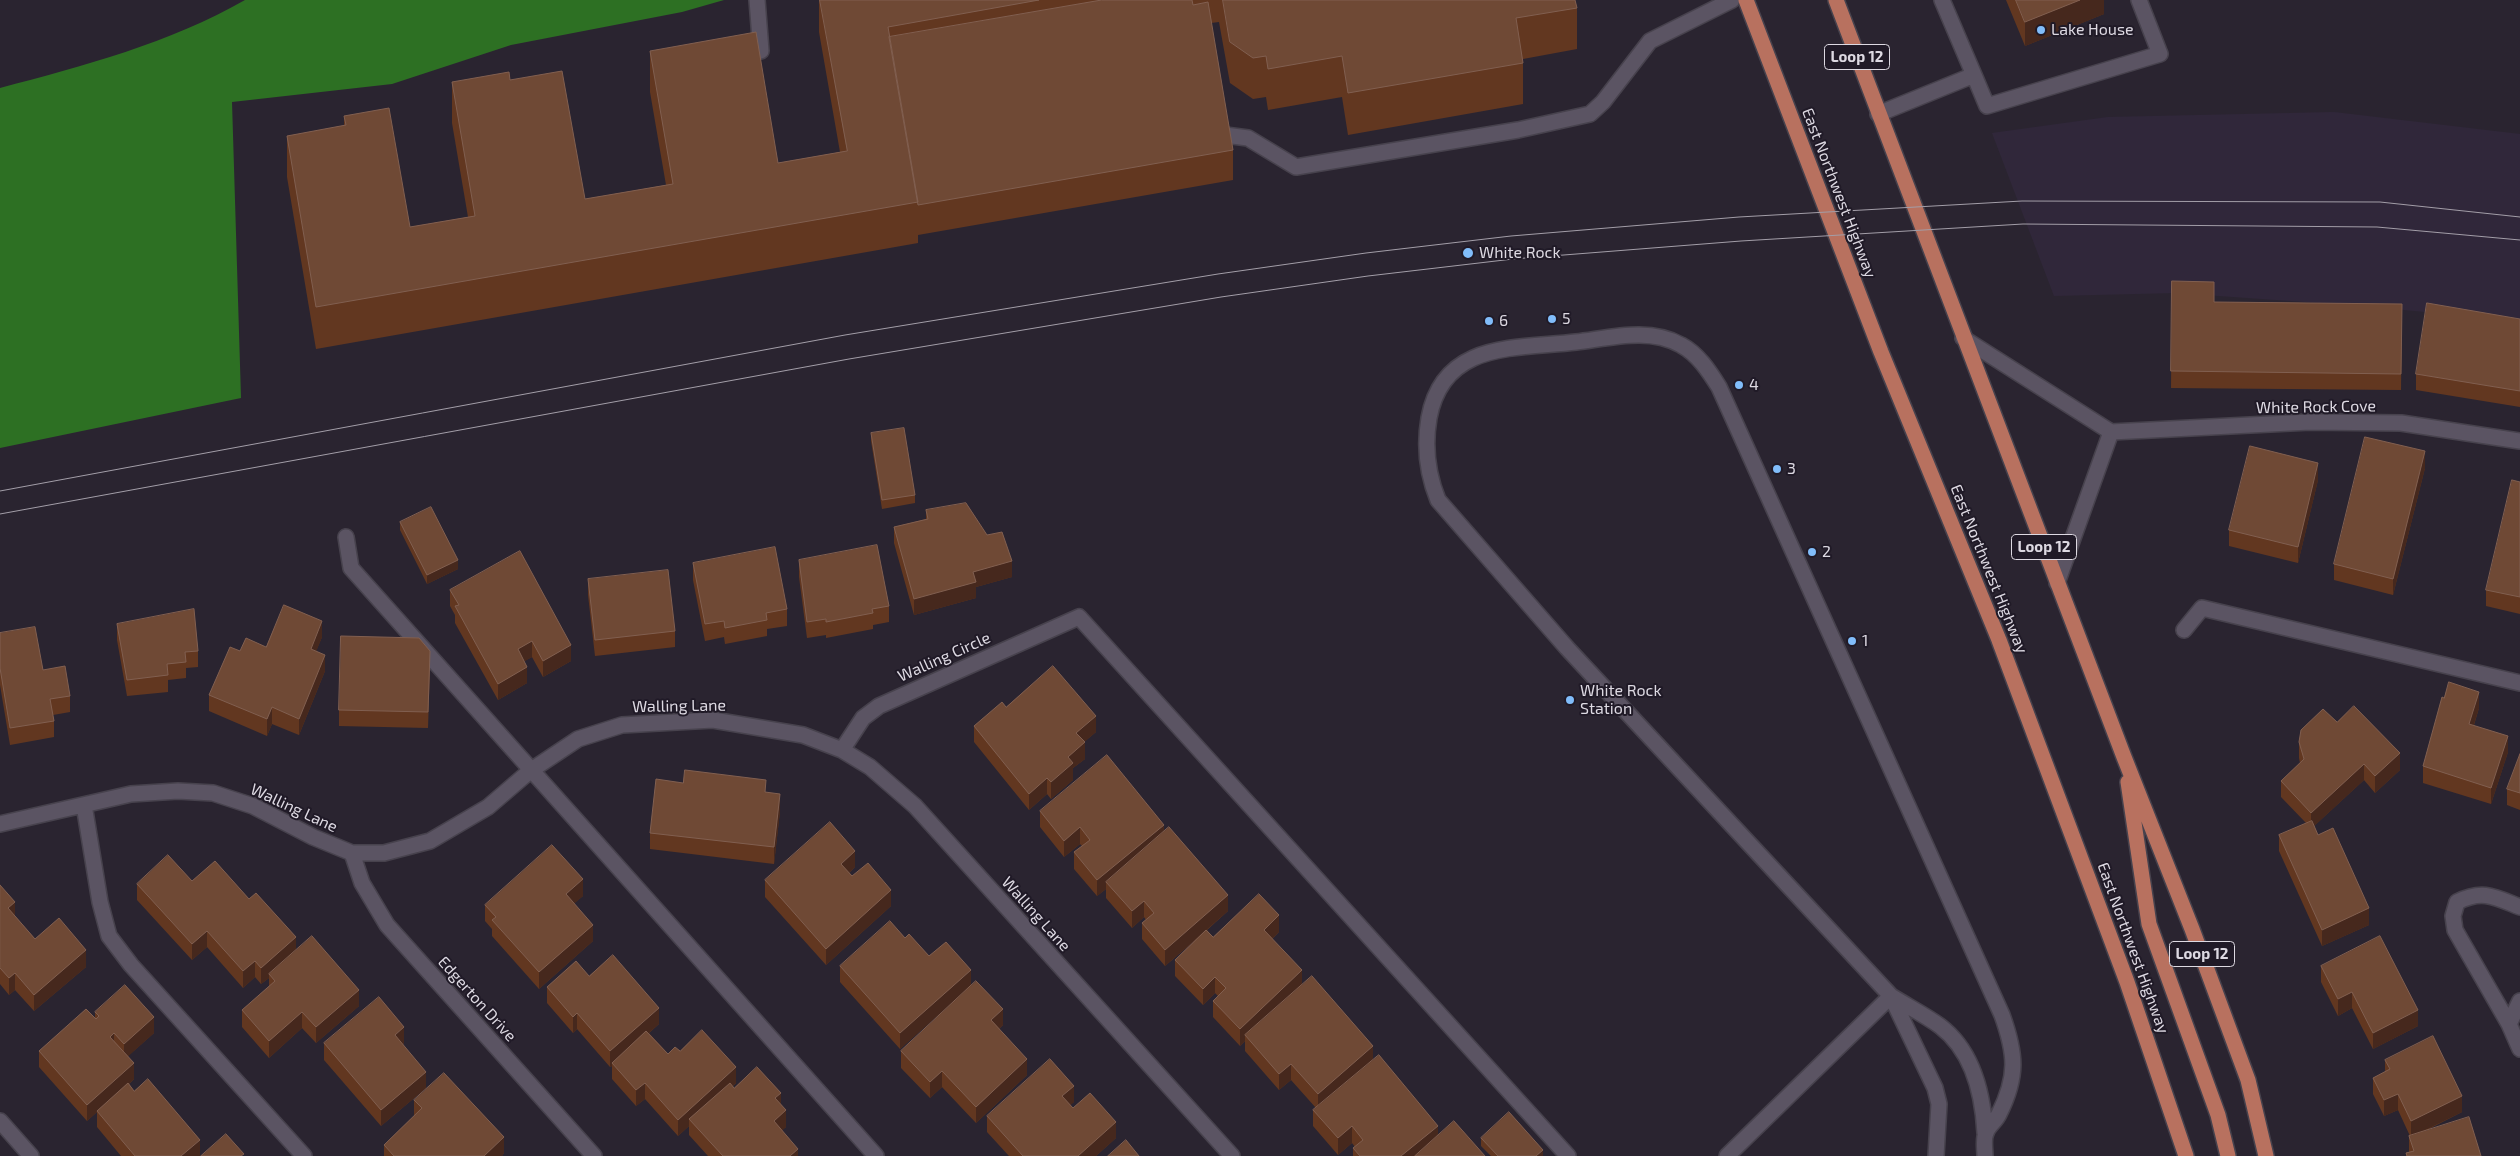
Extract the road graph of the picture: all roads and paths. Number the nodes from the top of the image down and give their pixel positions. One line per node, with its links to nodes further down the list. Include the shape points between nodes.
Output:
1 (757, 0): 7 (street)
2 (1732, 0): 10 (street, via 1650,41 1590,114 1518,130 1296,167 1248,138)
3 (1746, 0): 40 (main road, East Northwest Highway, via 1881,352 1999,640 2090,880)
4 (1836, 0): 9 (main road, Loop 12)
5 (1942, 0): 8 (street)
6 (2140, 0): 8 (street, via 2160,54 1987,106)
7 (761, 51)
8 (1974, 75): 9 (street)
9 (1878, 114): 11 (main road, Loop 12)
10 (1225, 135)
11 (1963, 338): 12 (street); 15 (main road, Loop 12)
12 (2111, 432): 13 (street, White Rock Cove, via 2310,422 2401,423); 15 (street)
13 (2520, 441)
14 (346, 537): 20 (street, via 351,568)
15 (2058, 583): 19 (main road, Loop 12)
16 (2184, 630): 17 (street, via 2202,608)
17 (2520, 683)
18 (842, 750): 20 (street, Walling Lane, via 803,735 758,726 713,720 670,721 622,725 578,739); 35 (street, Walling Lane, via 870,767 915,806); 36 (street, Walling Circle, via 863,718 879,706 1079,617)
19 (2124, 757): 41 (main road, via 2149,924 2218,1115); 42 (main road, Loop 12, via 2248,1080)
20 (530, 772): 23 (street, Walling Lane, via 488,807 430,841 384,853); 34 (street)
21 (84, 805): 22 (street, Walling Lane); 23 (street, Walling Lane, via 131,794 212,793 252,806); 32 (street, via 109,936)
22 (0, 824)
23 (352, 853): 33 (street, Edgerton Drive, via 362,883 387,925)
24 (2520, 907): 27 (street, via 2491,895 2472,894 2457,902 2453,916 2455,930)
25 (1891, 996): 30 (street, via 1941,1027 1961,1048 1977,1083); 30 (street, via 1567,648 1438,500 1432,484 1426,439 1435,398 1442,382 1454,368 1486,353 1645,334 1681,345 1708,370 2002,1015 2010,1038 2014,1069 2006,1099); 37 (street); 38 (street, via 1935,1088 1939,1104)
26 (2520, 1001): 27 (street)
27 (2509, 1024): 28 (street)
28 (2520, 1049)
29 (0, 1122): 31 (street)
30 (1985, 1134): 39 (street)
31 (31, 1156)
32 (304, 1156)
33 (594, 1156)
34 (876, 1156)
35 (1232, 1156)
36 (1568, 1156)
37 (1727, 1156)
38 (1936, 1156)
39 (1985, 1156)
40 (2186, 1156)
41 (2228, 1156)
42 (2266, 1156)

